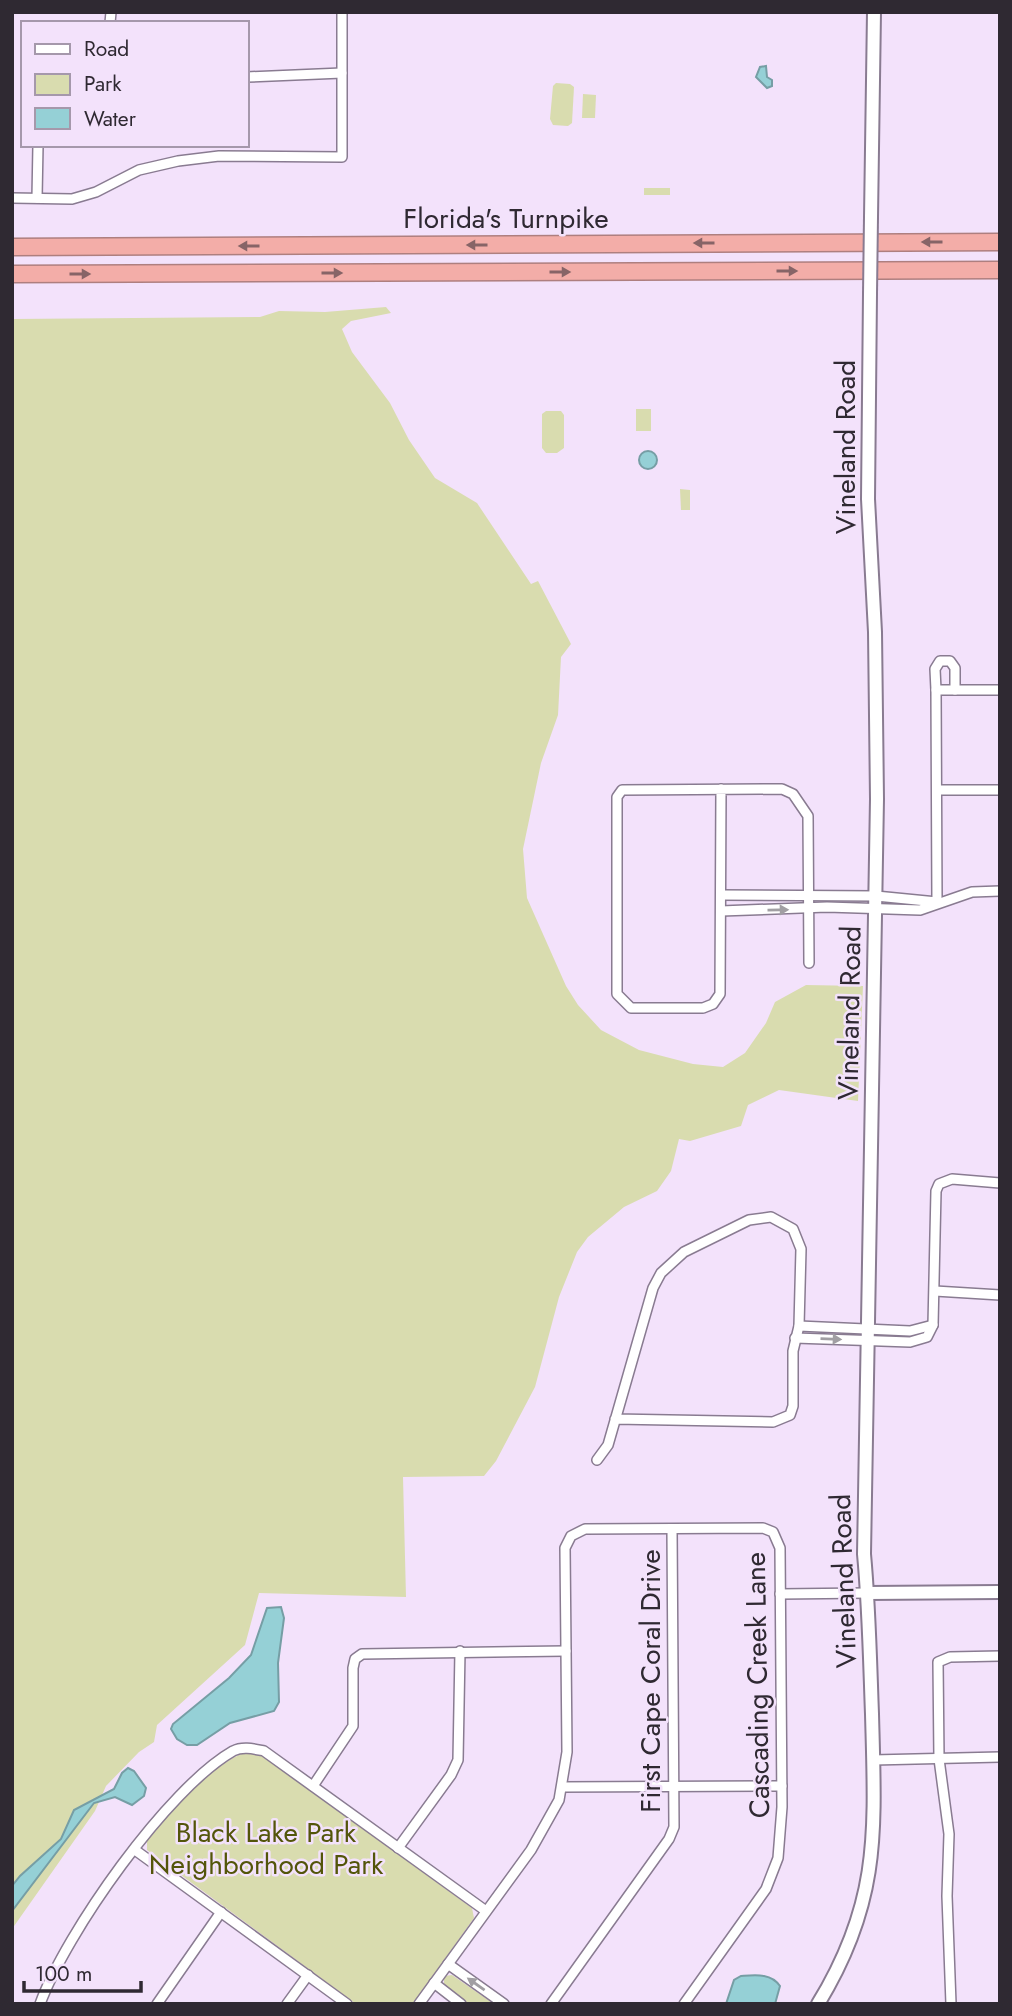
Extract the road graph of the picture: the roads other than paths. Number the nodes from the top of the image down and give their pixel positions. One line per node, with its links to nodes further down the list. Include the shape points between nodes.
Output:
1 (342, 12): 3 (street)
2 (874, 12): 25 (main road, Vineland Road, bridge, via 868,486 875,632)
3 (342, 73): 4 (street); 7 (street, via 342,157)
4 (248, 76)
5 (38, 147): 9 (street)
6 (220, 147): 7 (street)
7 (219, 156): 9 (street, via 139,170 72,199)
8 (12, 198): 9 (street)
9 (37, 198)
10 (1000, 242): 11 (highway, Florida's Turnpike, one-way to 11)
11 (12, 247)
12 (1000, 270): 13 (highway, Florida's Turnpike, one-way to 12)
13 (12, 274)
14 (936, 690): 15 (street); 15 (street, via 937,665 950,661); 18 (street)
15 (956, 690): 16 (street)
16 (1000, 690)
17 (721, 789): 21 (street); 22 (street, via 782,789 793,794 808,816); 30 (street, via 618,792 617,994 622,1003 631,1008 703,1008 713,1004 720,994)
18 (937, 790): 19 (street); 26 (street)
19 (1000, 790)
20 (1000, 891): 26 (street, via 972,892)
21 (721, 895): 22 (street); 30 (street)
22 (809, 895): 23 (street); 29 (street)
23 (834, 896): 25 (street); 27 (street)
24 (912, 898): 25 (street); 26 (street); 28 (street)
25 (876, 902): 27 (street); 28 (street); 38 (main road, Vineland Road)
26 (937, 902): 28 (street)
27 (834, 907): 29 (street)
28 (911, 909)
29 (809, 910): 30 (street, one-way to 29); 31 (street)
30 (721, 911)
31 (809, 963)
32 (1000, 1183): 33 (street, via 952,1179 939,1184)
33 (935, 1290): 34 (street); 35 (street)
34 (1000, 1295)
35 (933, 1325): 37 (street); 40 (street, via 928,1337)
36 (799, 1326): 38 (street); 39 (street); 41 (street, via 801,1249 793,1228 783,1221 758,1217 684,1252 653,1287)
37 (910, 1331): 38 (street); 40 (street)
38 (868, 1334): 39 (street, one-way to 38); 40 (street); 45 (main road, Vineland Road, via 864,1554)
39 (795, 1338): 41 (street, via 793,1406 782,1420)
40 (910, 1342)
41 (615, 1419): 42 (street, via 608,1445)
42 (597, 1460)
43 (672, 1529): 46 (street, Cascading Creek Lane, via 763,1528 773,1532 780,1548); 48 (street, Cascading Creek Lane, via 585,1529 571,1536 565,1548); 54 (street, First Cape Coral Drive)
44 (1000, 1592): 45 (main road)
45 (868, 1593): 46 (street); 52 (main road, Vineland Road)
46 (780, 1594): 55 (street, Cascading Creek Lane)
47 (460, 1651): 48 (street); 53 (street, via 373,1652 355,1659 352,1726); 57 (street, via 458,1760)
48 (566, 1651): 56 (street, Cascading Creek Lane, via 567,1752)
49 (1000, 1656): 51 (street, via 950,1657 938,1662)
50 (1000, 1757): 51 (street)
51 (939, 1759): 52 (street); 74 (street, via 949,1834)
52 (873, 1760): 73 (main road, Vineland Road, via 874,1845 864,1903 837,1972)
53 (313, 1786): 57 (street); 58 (street, via 264,1751 235,1750 172,1804)
54 (674, 1786): 55 (street); 56 (street); 71 (street, First Cape Coral Drive, via 674,1827 669,1839)
55 (782, 1786): 72 (street, Cascading Creek Lane, via 778,1858 766,1889)
56 (562, 1787): 59 (street, Cascading Creek Lane, via 542,1832)
57 (398, 1848): 59 (street)
58 (135, 1850): 60 (street); 64 (street, via 78,1928 52,1972)
59 (486, 1911): 61 (street, Cascading Creek Lane)
60 (221, 1912): 62 (street); 65 (street)
61 (448, 1964): 63 (street, Cascading Creek Lane); 70 (street, one-way to 61)
62 (308, 1975): 66 (street); 67 (street)
63 (434, 1983): 68 (street, Cascading Creek Lane); 69 (street)
64 (40, 2004)
65 (157, 2004)
66 (287, 2004)
67 (347, 2004)
68 (419, 2004)
69 (461, 2004)
70 (504, 2004)
71 (551, 2004)
72 (684, 2004)
73 (818, 2004)
74 (951, 2004)

